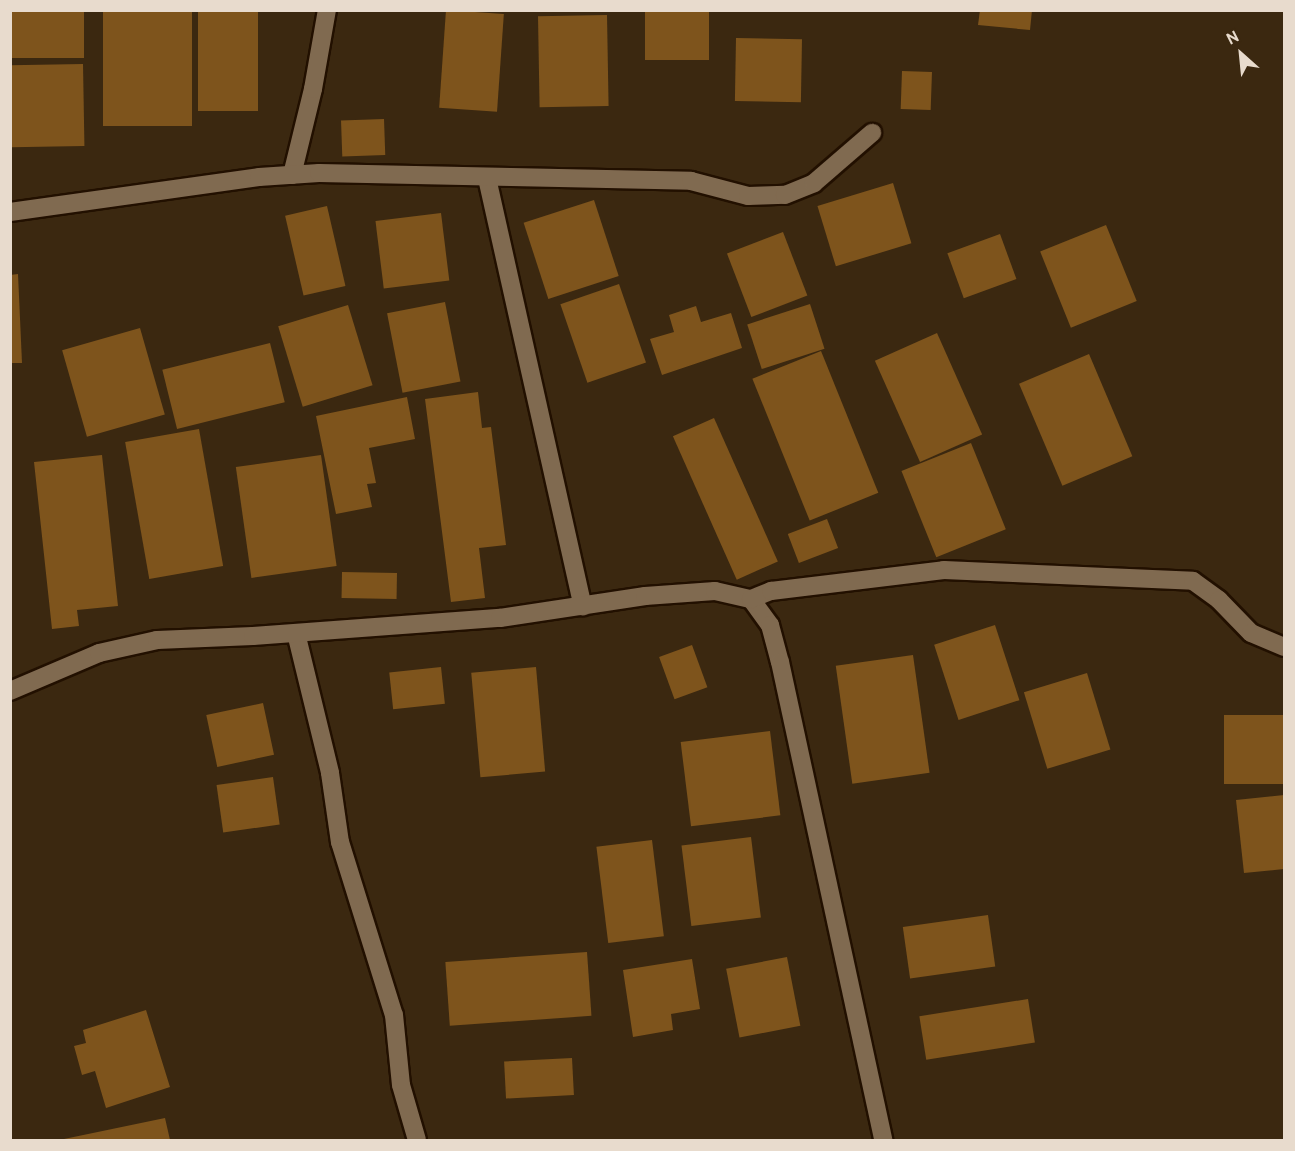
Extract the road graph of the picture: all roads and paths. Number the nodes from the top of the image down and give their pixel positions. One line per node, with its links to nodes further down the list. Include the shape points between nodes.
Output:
1 (327, 10): 3 (street)
2 (872, 133): 4 (street, via 814,183 785,195 748,196 691,181)
3 (292, 175): 4 (street); 5 (street)
4 (487, 177): 7 (street)
5 (10, 212)
6 (751, 599): 7 (street, via 715,591); 9 (street, via 771,591 944,570 1165,578 1193,581 1220,600 1251,633); 12 (street, via 770,625 780,662)
7 (583, 606): 8 (street, via 500,618)
8 (296, 633): 10 (street, via 157,640 99,653); 11 (street, via 330,773 340,842 394,1015 401,1085)
9 (1284, 647)
10 (10, 691)
11 (417, 1140)
12 (883, 1140)

